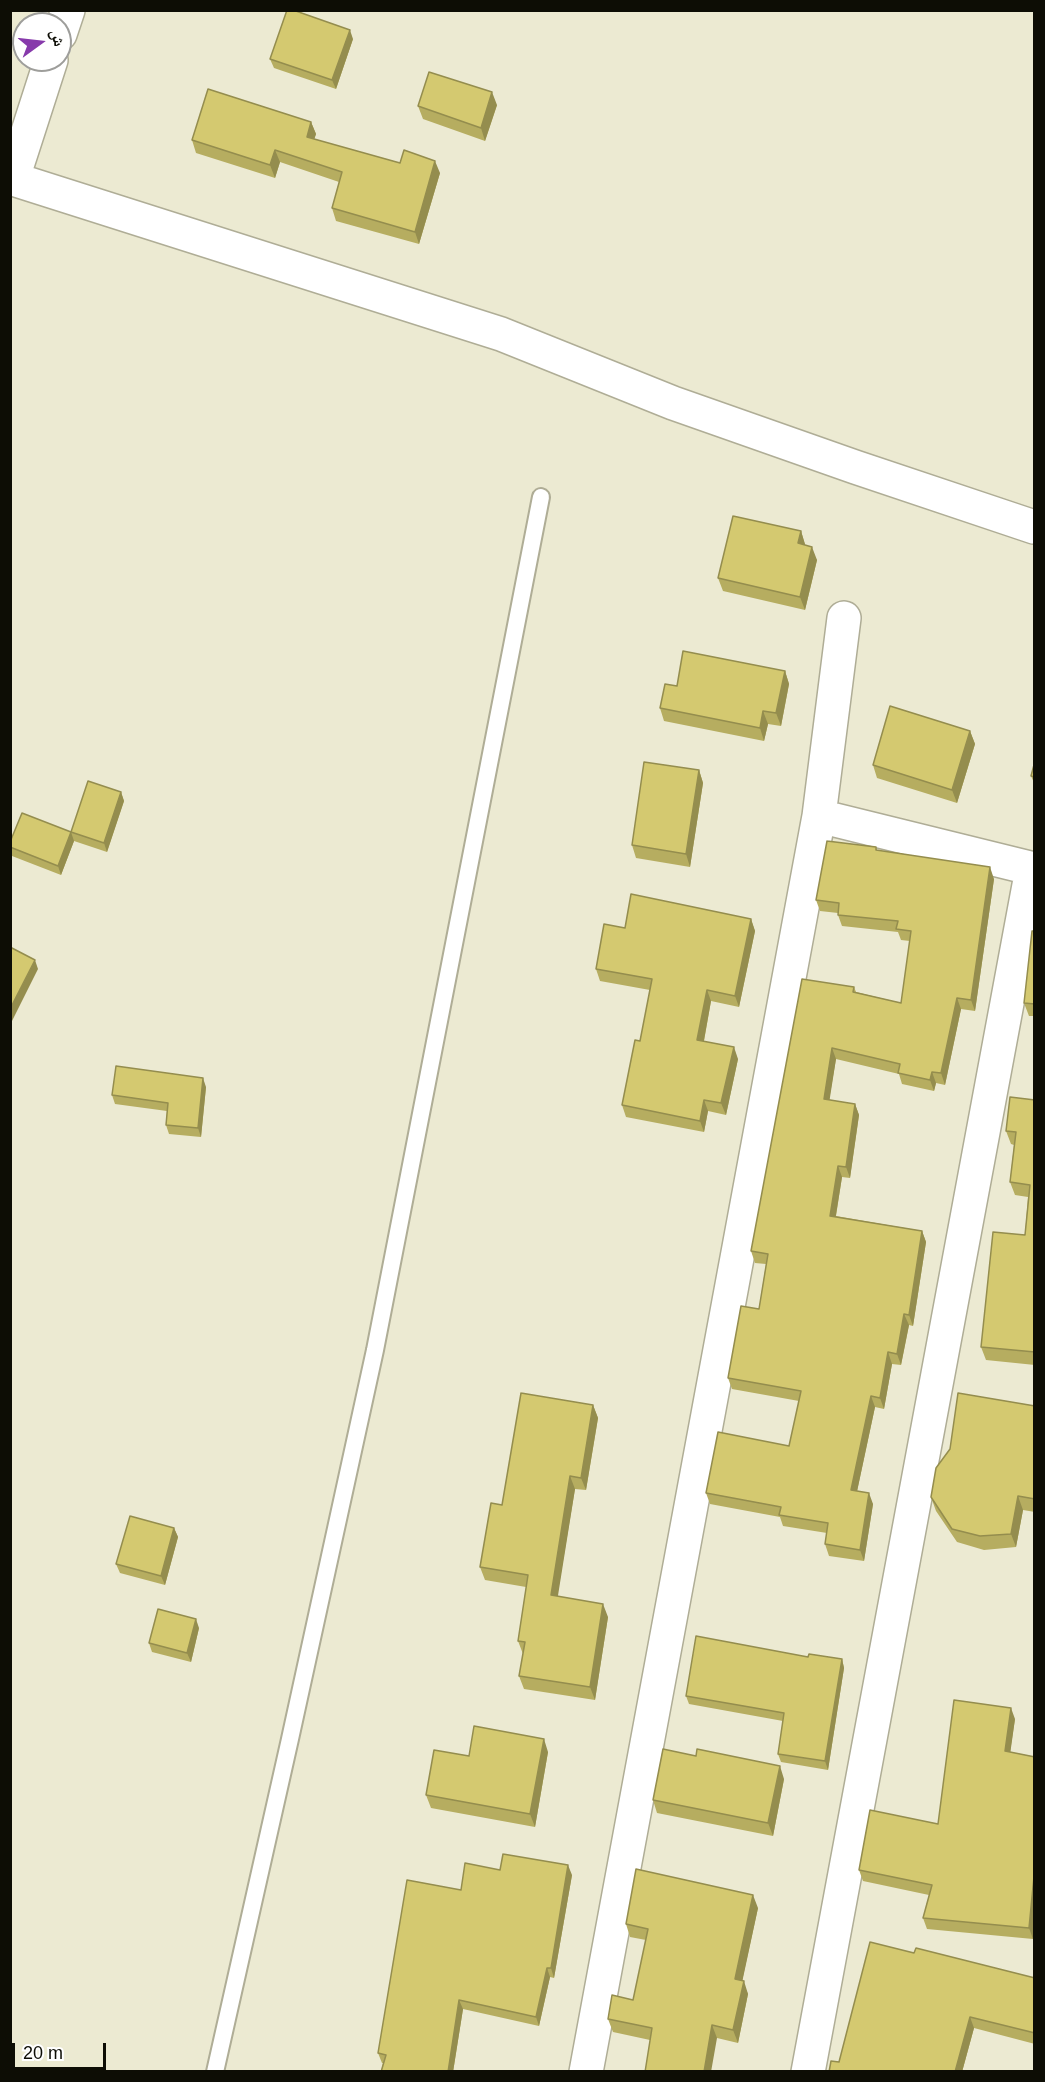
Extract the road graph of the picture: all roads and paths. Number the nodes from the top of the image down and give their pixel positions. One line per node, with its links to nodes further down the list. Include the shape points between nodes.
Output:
1 (47, 72): 2 (street)
2 (12, 178): 4 (street, via 501,334 683,406)
3 (541, 497): 8 (lane, via 375,1350)
4 (1035, 527)
5 (844, 618): 6 (street)
6 (819, 816): 7 (street); 9 (street)
7 (1034, 869): 10 (street)
8 (215, 2072)
9 (586, 2072)
10 (808, 2072)

